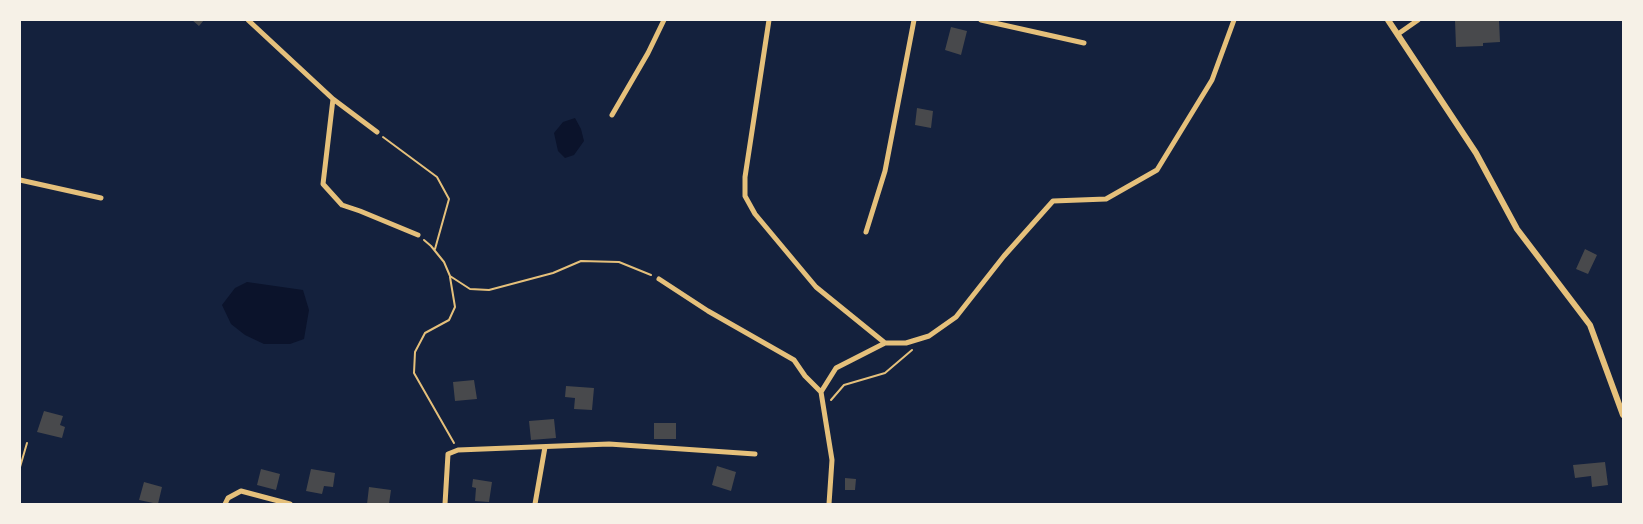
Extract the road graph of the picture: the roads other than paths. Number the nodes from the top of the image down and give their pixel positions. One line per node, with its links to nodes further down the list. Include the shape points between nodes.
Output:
1 (248, 20): 11 (street)
2 (664, 20): 12 (street)
3 (769, 20): 19 (street, via 745,177 745,196 755,214 816,286)
4 (914, 20): 16 (street, via 885,171)
5 (981, 20): 10 (street)
6 (1234, 20): 19 (street, via 1212,80 1157,170 1106,199 1053,201 956,317 929,336 906,343)
7 (1388, 20): 9 (street)
8 (1418, 20): 9 (street)
9 (1398, 34): 21 (street, via 1476,153 1517,228 1590,325)
10 (1084, 43)
11 (334, 99): 13 (street); 17 (street, via 323,184 342,205)
12 (612, 114)
13 (377, 132)
14 (20, 180): 15 (street)
15 (101, 198)
16 (866, 232)
17 (418, 235)
18 (659, 279): 20 (street, via 794,360)
19 (885, 343): 20 (street, via 836,368)
20 (821, 392): 28 (street, via 832,460)
21 (1623, 415)
22 (545, 446): 23 (street, via 609,444); 26 (street, via 458,450 448,454); 27 (street)
23 (756, 454)
24 (225, 504): 25 (street, via 228,498 240,491)
25 (290, 504)
26 (445, 504)
27 (535, 504)
28 (829, 504)

